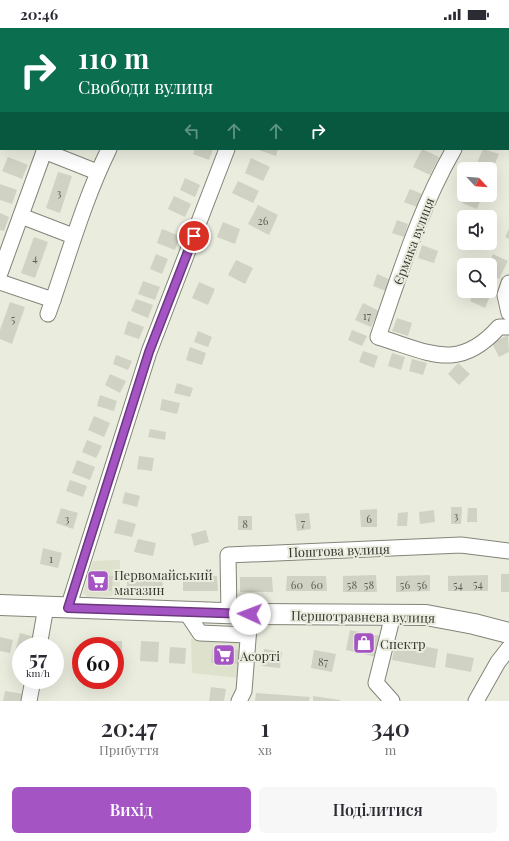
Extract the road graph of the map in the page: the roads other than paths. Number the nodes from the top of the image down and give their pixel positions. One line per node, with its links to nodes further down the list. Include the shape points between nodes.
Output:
1 (45, 150): 5 (street); 6 (street)
2 (108, 150): 5 (street)
3 (227, 150): 16 (street, via 149,352)
4 (453, 150): 12 (street, Єрмака вулиця, via 421,215 378,337 438,355 452,356 464,354 487,340 499,327)
5 (97, 172): 7 (street)
6 (21, 216): 7 (street); 8 (street)
7 (73, 236): 9 (street, via 50,307)
8 (0, 273)
9 (0, 282)
10 (509, 283): 11 (street, via 505,296)
11 (509, 313)
12 (509, 327)
13 (509, 551): 18 (street, Поштова вулиця, via 461,546 228,555)
14 (0, 605): 15 (main road, Першотравнева вулиця)
15 (46, 608): 16 (main road, Першотравнева вулиця); 23 (street)
16 (68, 608): 17 (main road, Першотравнева вулиця)
17 (186, 612): 18 (main road, Першотравнева вулиця); 22 (street, via 200,633)
18 (229, 614): 19 (main road, Першотравнева вулиця)
19 (250, 614): 20 (main road, Першотравнева вулиця); 22 (street)
20 (393, 615): 21 (main road, Першотравнева вулиця, via 426,616); 28 (street, via 376,682)
21 (509, 633)
22 (248, 635): 27 (street, via 244,691)
23 (41, 637)
24 (509, 648): 29 (street)
25 (31, 689): 26 (street)
26 (29, 701)
27 (239, 701)
28 (392, 701)
29 (476, 701)

